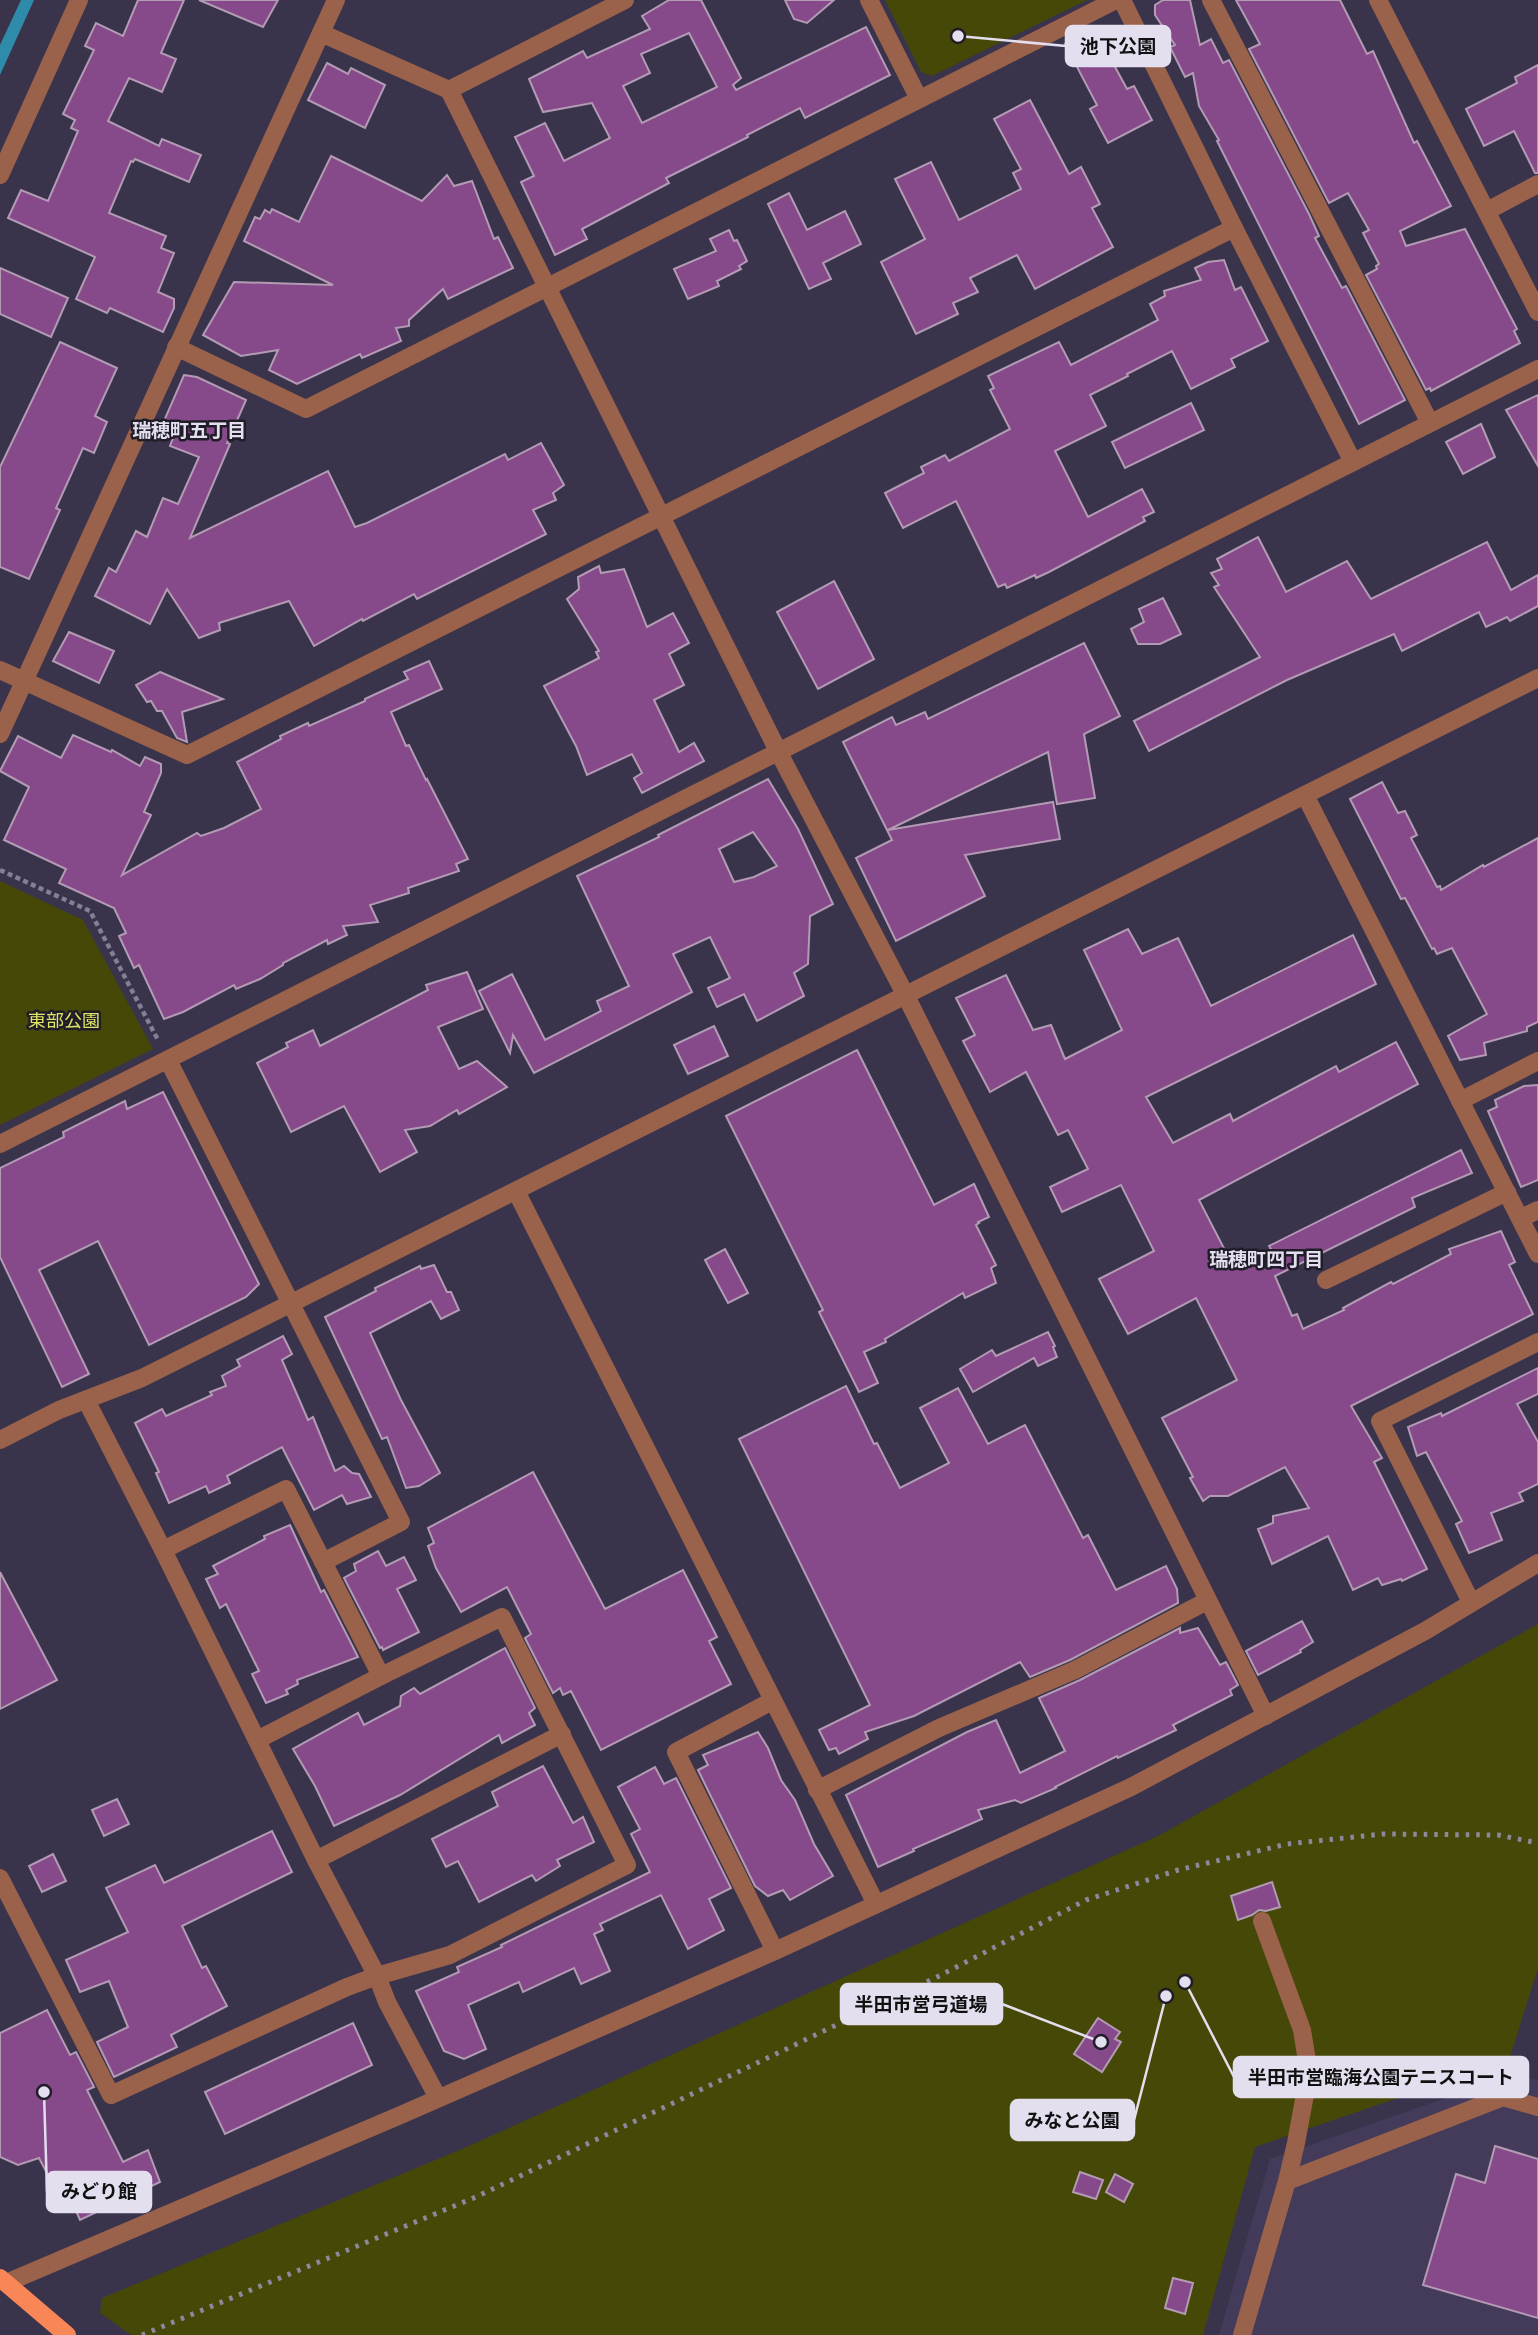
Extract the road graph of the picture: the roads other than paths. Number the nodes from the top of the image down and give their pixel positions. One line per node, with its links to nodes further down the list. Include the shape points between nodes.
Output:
1 (79, 0): 12 (street)
2 (336, 0): 9 (street)
3 (625, 0): 10 (street)
4 (869, 0): 11 (street)
5 (1116, 0): 11 (street)
6 (1122, 0): 15 (street)
7 (1211, 0): 20 (street)
8 (1378, 0): 14 (street)
9 (321, 33): 10 (street); 18 (street)
10 (449, 90): 16 (street)
11 (919, 99): 16 (street)
12 (0, 175)
13 (1538, 184): 14 (street)
14 (1487, 211): 17 (street)
15 (1234, 228): 21 (street); 22 (street)
16 (546, 288): 18 (street, via 306,409); 22 (street)
17 (1538, 312)
18 (176, 347): 25 (street)
19 (1538, 369): 20 (street)
20 (1430, 423): 21 (street)
21 (1353, 462): 27 (street)
22 (662, 516): 25 (street, via 187,755); 27 (street)
23 (0, 670): 25 (street)
24 (1538, 678): 28 (street)
25 (24, 681): 26 (street)
26 (0, 734)
27 (778, 751): 29 (street); 30 (street)
28 (1305, 795): 29 (street); 32 (street)
29 (905, 994): 34 (street); 47 (street)
30 (168, 1060): 33 (street); 40 (street)
31 (1538, 1061): 32 (street)
32 (1460, 1101): 35 (street)
33 (0, 1144)
34 (516, 1191): 40 (street); 50 (street)
35 (1507, 1192): 37 (street); 39 (street)
36 (1538, 1210): 37 (street)
37 (1521, 1219): 38 (street)
38 (1538, 1254)
39 (1326, 1280)
40 (291, 1304): 42 (street, via 142,1378); 45 (street, via 401,1522)
41 (1538, 1342): 48 (street, via 1380,1421)
42 (86, 1400): 43 (street); 44 (street)
43 (0, 1440)
44 (163, 1550): 45 (street, via 286,1489); 53 (street)
45 (323, 1562): 49 (street)
46 (1538, 1563): 48 (street)
47 (1207, 1601): 51 (street); 54 (street, via 1075,1670 939,1728)
48 (1471, 1602): 51 (street)
49 (381, 1676): 52 (street, via 502,1617); 53 (street)
50 (772, 1701): 54 (street); 59 (street, via 676,1752)
51 (1266, 1716): 57 (street, via 1130,1787)
52 (562, 1734): 55 (street); 60 (street, via 627,1865 450,1955)
53 (257, 1740): 55 (street)
54 (817, 1790): 57 (street)
55 (316, 1860): 60 (street)
56 (0, 1878): 60 (street, via 111,2095)
57 (876, 1905): 59 (street)
58 (1262, 1921): 63 (street, via 1302,2030 1308,2073)
59 (775, 1951): 61 (street)
60 (377, 1976): 61 (street)
61 (438, 2098): 64 (street)
62 (1538, 2107): 63 (street, via 1503,2097)
63 (1287, 2181): 66 (street)
64 (3, 2281): 65 (main road)
65 (67, 2335)
66 (1242, 2335)

